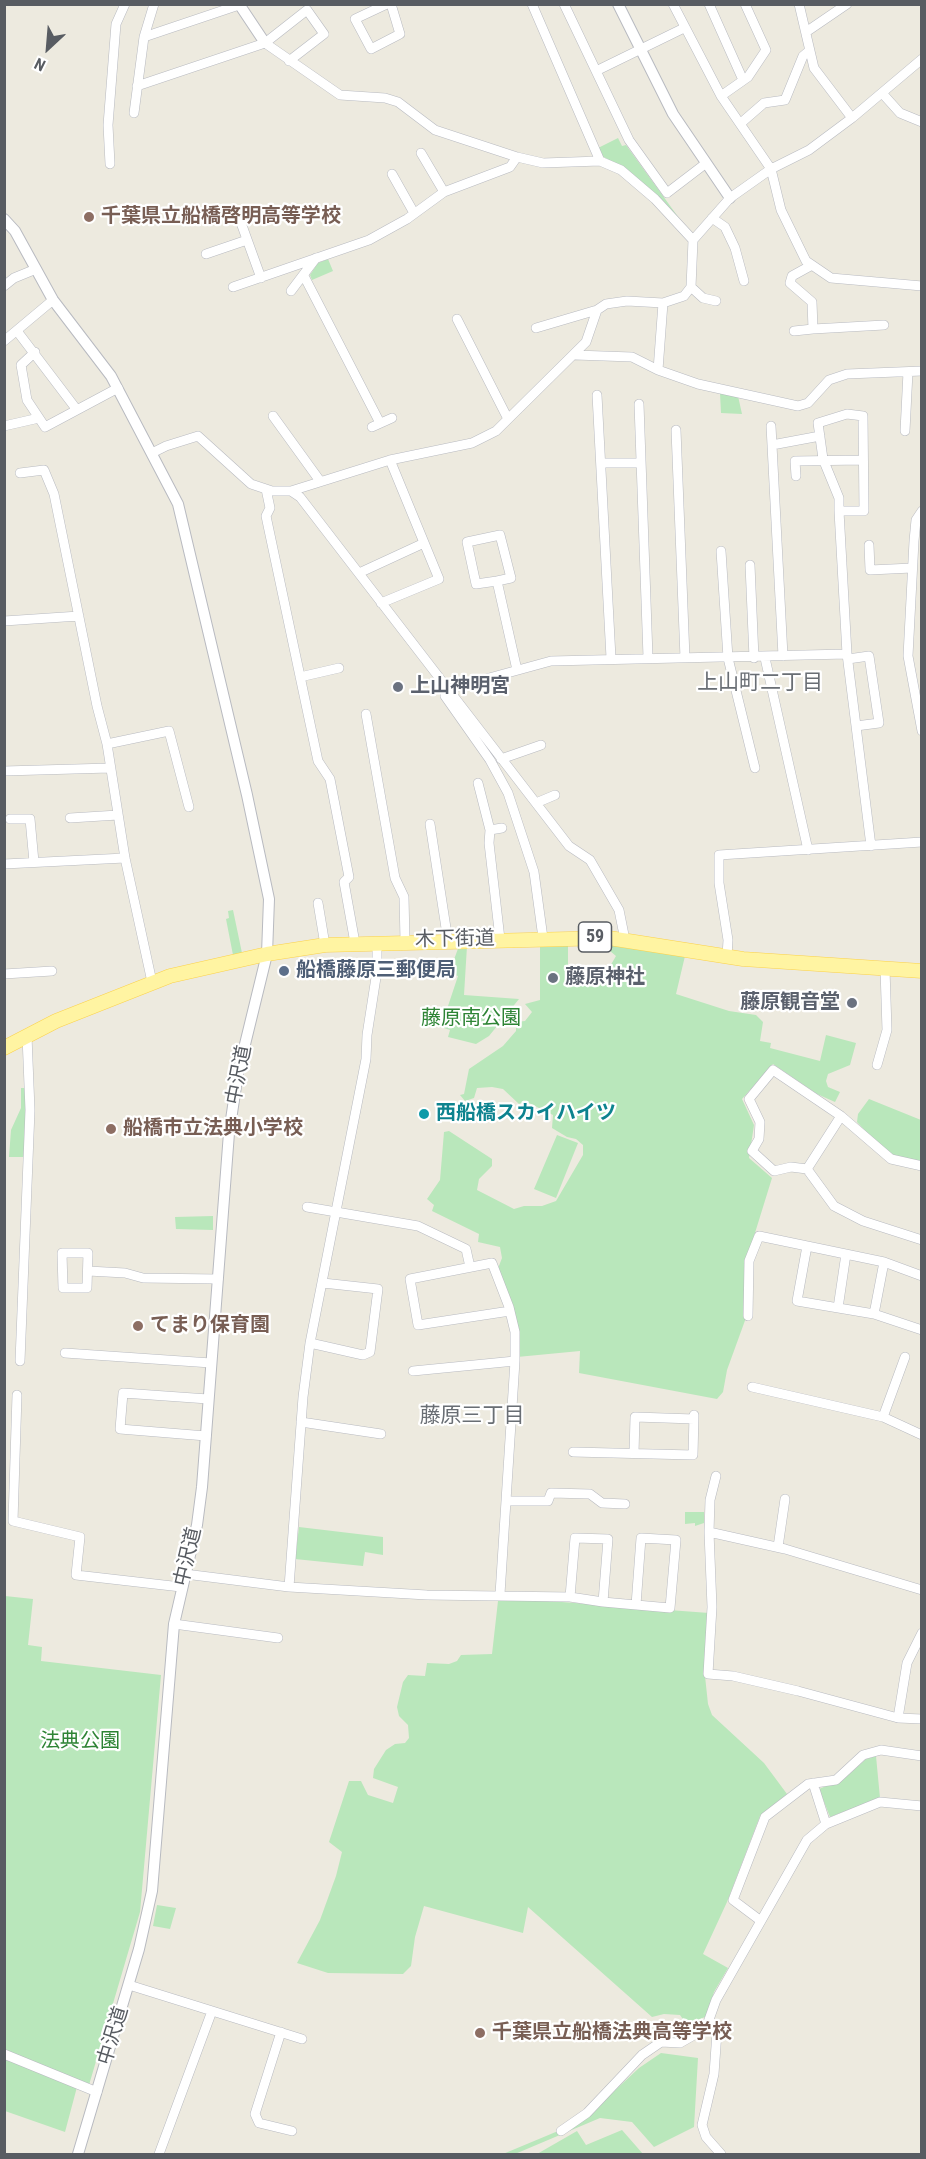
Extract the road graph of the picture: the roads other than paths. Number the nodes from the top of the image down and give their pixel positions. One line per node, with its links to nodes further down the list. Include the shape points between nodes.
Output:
1 (126, 4): 34 (street, via 116,24 108,125)
2 (154, 4): 16 (street)
3 (389, 4): 13 (street); 13 (street, via 400,34 371,49 355,19)
4 (532, 4): 33 (street)
5 (564, 4): 22 (street)
6 (618, 4): 18 (street)
7 (674, 4): 14 (street)
8 (709, 4): 23 (street)
9 (745, 4): 23 (street, via 766,50)
10 (799, 4): 15 (street)
11 (847, 4): 15 (street)
12 (240, 5): 16 (street); 17 (street)
13 (374, 7)
14 (684, 28): 18 (street); 26 (street)
15 (806, 32): 19 (street)
16 (144, 37): 24 (street)
17 (265, 43): 21 (street); 21 (street, via 307,10 324,34); 24 (street)
18 (640, 48): 22 (street); 35 (street, via 673,114)
19 (808, 51): 28 (street, via 814,68); 30 (street, via 785,100 764,103)
20 (921, 59): 25 (street)
21 (289, 61): 32 (street, via 340,95 398,102 435,130)
22 (596, 71): 35 (street, via 629,140 667,194)
23 (743, 80): 26 (street)
24 (137, 86): 27 (street)
25 (882, 93): 28 (street); 29 (street, via 900,114)
26 (721, 96): 30 (street)
27 (134, 113)
28 (852, 118): 36 (street, via 809,150)
29 (921, 122)
30 (741, 123): 36 (street)
31 (421, 153): 38 (street)
32 (517, 157): 33 (street, via 543,163); 38 (street, via 510,167)
33 (600, 161): 45 (street, via 621,170)
34 (110, 164)
35 (705, 164): 39 (street)
36 (771, 169): 39 (street); 48 (street, via 781,210 806,261)
37 (392, 174): 40 (street)
38 (444, 192): 40 (street)
39 (730, 198): 41 (street)
40 (414, 213): 47 (street, via 369,240)
41 (712, 218): 45 (street); 52 (street, via 725,227)
42 (4, 219): 49 (street, 中沢道)
43 (240, 220): 44 (street)
44 (248, 240): 46 (street); 51 (street)
45 (693, 240): 56 (street)
46 (206, 254)
47 (316, 258): 50 (street); 51 (street)
48 (812, 265): 54 (street, via 831,278); 65 (street, via 792,276 790,283 812,302)
49 (36, 269): 53 (street); 58 (street, 中沢道)
50 (304, 276): 57 (street); 80 (street, via 376,425)
51 (261, 278): 55 (street)
52 (744, 281)
53 (4, 286)
54 (921, 286)
55 (233, 287)
56 (691, 287): 59 (street, via 703,298); 60 (street, via 684,296)
57 (291, 291)
58 (52, 300): 66 (street); 74 (street, 中沢道)
59 (716, 301)
60 (663, 303): 61 (street, via 606,303); 71 (street)
61 (597, 310): 64 (street); 70 (street, via 586,342)
62 (458, 319): 81 (street)
63 (884, 325): 65 (street)
64 (536, 328)
65 (813, 329): 67 (street)
66 (17, 331): 68 (street); 69 (street)
67 (794, 331)
68 (4, 341)
69 (35, 352): 77 (street); 79 (street, via 21,365 27,400)
70 (575, 355): 71 (street, via 632,357); 81 (street)
71 (658, 370): 73 (street, via 698,384 798,406 808,403 829,380 847,374)
72 (921, 371): 73 (street)
73 (908, 372): 85 (street)
74 (118, 388): 77 (street); 88 (street, 中沢道)
75 (597, 395): 92 (street)
76 (639, 404): 93 (street)
77 (77, 410): 79 (street, via 45,427)
78 (273, 416): 96 (street)
79 (39, 418): 82 (street)
80 (392, 418)
81 (508, 420): 90 (street, via 472,443)
82 (4, 426)
83 (771, 426): 87 (street)
84 (676, 430): 115 (street)
85 (905, 431)
86 (820, 436): 87 (street); 89 (street); 91 (street, via 818,423 847,414 863,416)
87 (772, 445): 113 (street)
88 (152, 453): 97 (street, via 198,436 241,478); 157 (street, 中沢道, via 178,504 245,783 269,899)
89 (823, 459): 91 (street); 95 (street, via 795,461); 99 (street, via 839,498)
90 (390, 460): 96 (street); 101 (street)
91 (863, 460): 99 (street, via 864,511)
92 (601, 463): 93 (street); 114 (street)
93 (641, 463): 112 (street)
94 (20, 473): 109 (street, via 44,470 54,494)
95 (796, 476)
96 (320, 480): 98 (street)
97 (266, 489): 98 (street); 121 (street, via 270,508 266,516)
98 (291, 491): 106 (street, via 300,497)
99 (839, 511): 111 (street)
100 (921, 511): 105 (street, via 916,520)
101 (424, 543): 106 (street); 108 (street, via 439,579)
102 (869, 545): 105 (street, via 870,570)
103 (721, 551): 116 (street)
104 (750, 565): 117 (street)
105 (912, 568): 125 (street, via 908,656)
106 (359, 573): 108 (street)
107 (497, 581): 107 (street, via 476,584 467,542 500,535 511,578); 120 (street)
108 (381, 603): 122 (street)
109 (79, 616): 110 (street); 126 (street)
110 (4, 621)
111 (848, 656): 113 (street); 124 (street); 124 (street, via 869,656 879,723)
112 (648, 657): 114 (street); 115 (street)
113 (783, 657): 118 (street)
114 (610, 658): 120 (street, via 551,661)
115 (685, 658): 116 (street)
116 (728, 658): 117 (street); 130 (street)
117 (754, 658): 118 (street)
118 (765, 658): 144 (street)
119 (339, 668): 121 (street)
120 (517, 670): 122 (street)
121 (300, 677): 155 (street, via 318,761 330,779 349,877 344,882)
122 (449, 689): 128 (street); 149 (street, via 445,696 508,793 534,872)
123 (366, 714): 152 (street, via 395,878 404,897)
124 (856, 726): 143 (street)
125 (921, 731)
126 (107, 744): 129 (street); 135 (street, via 169,731)
127 (541, 745): 128 (street)
128 (501, 759): 134 (street)
129 (110, 768): 131 (street); 136 (street)
130 (755, 768)
131 (4, 771)
132 (478, 783): 141 (street)
133 (555, 795): 134 (street)
134 (536, 802): 151 (street, via 569,846 590,860 602,877 618,910)
135 (189, 807)
136 (118, 815): 137 (street); 145 (street)
137 (70, 818)
138 (10, 819): 146 (street, via 30,819)
139 (430, 824): 153 (street)
140 (502, 828): 141 (street)
141 (490, 830): 150 (street)
142 (921, 842): 143 (street)
143 (871, 846): 144 (street)
144 (808, 850): 158 (street, via 719,855)
145 (125, 858): 146 (street); 163 (street)
146 (34, 862): 147 (street)
147 (4, 864)
148 (318, 903): 156 (street)
149 (543, 938): 150 (main road, 木下街道 / 59); 151 (main road, 木下街道 / 59)
150 (501, 939): 153 (main road, 木下街道 / 59)
151 (625, 940): 158 (main road, 木下街道 / 59)
152 (405, 941): 153 (main road, 木下街道 / 59); 154 (main road, 木下街道 / 59)
153 (448, 941)
154 (377, 942): 155 (main road, 木下街道 / 59); 171 (street, via 366,1059)
155 (355, 943): 156 (main road, 木下街道 / 59)
156 (325, 945): 157 (main road, 木下街道 / 59)
157 (267, 954): 163 (main road, 木下街道 / 59); 179 (street, 中沢道, via 238,1074 228,1142)
158 (727, 956): 159 (main road, 木下街道 / 59)
159 (885, 969): 161 (main road, 木下街道 / 59); 166 (street, via 888,1030)
160 (52, 970): 162 (street)
161 (921, 972)
162 (4, 974)
163 (152, 982): 164 (main road, 木下街道 / 59)
164 (27, 1036): 165 (main road, 木下街道 / 59); 189 (street, via 30,1110)
165 (4, 1048)
166 (877, 1065)
167 (841, 1116): 168 (street, via 891,1159); 169 (street); 169 (street, via 773,1070 749,1099 760,1122 759,1139 752,1151 774,1171)
168 (921, 1166)
169 (807, 1169): 172 (street, via 834,1206 863,1221)
170 (307, 1206): 171 (street)
171 (336, 1211): 176 (street, via 418,1226 466,1249); 180 (street)
172 (921, 1240)
173 (807, 1245): 174 (street); 181 (street, via 797,1301); 184 (street, via 759,1236 749,1261)
174 (846, 1254): 175 (street); 181 (street)
175 (884, 1262): 178 (street); 183 (street)
176 (470, 1267): 182 (street, via 496,1262); 182 (street, via 410,1279 418,1325)
177 (88, 1271): 177 (street, via 88,1253 62,1253 63,1287 87,1288); 179 (street, via 142,1278)
178 (921, 1276)
179 (218, 1279): 191 (street, 中沢道)
180 (323, 1283): 186 (street); 186 (street, via 378,1290 369,1352 363,1355)
181 (838, 1308): 183 (street)
182 (510, 1311): 190 (street)
183 (874, 1314): 185 (street)
184 (748, 1316)
185 (921, 1329)
186 (310, 1343): 197 (street)
187 (65, 1353): 191 (street)
188 (904, 1357): 196 (street)
189 (20, 1361)
190 (515, 1361): 192 (street); 205 (street)
191 (211, 1363): 195 (street, 中沢道)
192 (413, 1371)
193 (752, 1387): 196 (street)
194 (17, 1395): 210 (street, via 13,1521 80,1537 76,1575)
195 (208, 1399): 200 (street, 中沢道); 200 (street, via 123,1393 120,1429)
196 (883, 1417): 199 (street)
197 (301, 1422): 198 (street); 211 (street)
198 (381, 1434)
199 (921, 1435)
200 (206, 1436): 209 (street, 中沢道, via 197,1525)
201 (573, 1452): 202 (street)
202 (634, 1454): 202 (street, via 693,1455 694,1417 635,1417)
203 (716, 1476): 207 (street)
204 (785, 1499): 208 (street)
205 (506, 1501): 206 (street, via 548,1501 551,1493 590,1494 602,1503); 213 (street)
206 (625, 1504)
207 (709, 1532): 208 (street); 220 (street, via 708,1674 798,1691)
208 (778, 1547): 212 (street)
209 (185, 1574): 210 (street, 中沢道); 211 (street)
210 (181, 1587): 217 (street, 中沢道)
211 (289, 1587): 213 (street, via 439,1595)
212 (921, 1590)
213 (500, 1594): 214 (street)
214 (570, 1597): 215 (street); 215 (street, via 575,1538 608,1539)
215 (603, 1602): 216 (street)
216 (636, 1605): 216 (street, via 670,1608 676,1540 641,1538)
217 (174, 1624): 219 (street); 227 (street, 中沢道, via 152,1891)
218 (921, 1633): 220 (street, via 907,1663)
219 (278, 1638)
220 (898, 1718): 221 (street)
221 (921, 1719)
222 (921, 1756): 223 (street, via 880,1750 863,1755 836,1780)
223 (813, 1784): 225 (street); 226 (street, via 765,1817 733,1900)
224 (921, 1806): 225 (street, via 880,1802)
225 (826, 1824): 226 (street, via 807,1840)
226 (761, 1921): 229 (street, via 716,2000)
227 (129, 1985): 228 (street); 233 (street, 中沢道)
228 (212, 2011): 230 (street); 237 (street)
229 (710, 2021): 235 (street, via 706,2028 680,2043 666,2040 642,2055 587,2113); 238 (street, via 717,2032 714,2074 702,2124 706,2137)
230 (281, 2032): 231 (street); 234 (street, via 255,2114 259,2123)
231 (302, 2039)
232 (4, 2054): 233 (street)
233 (97, 2092): 236 (street, 中沢道)
234 (292, 2131)
235 (561, 2131)
236 (78, 2154)
237 (159, 2154)
238 (721, 2154)

